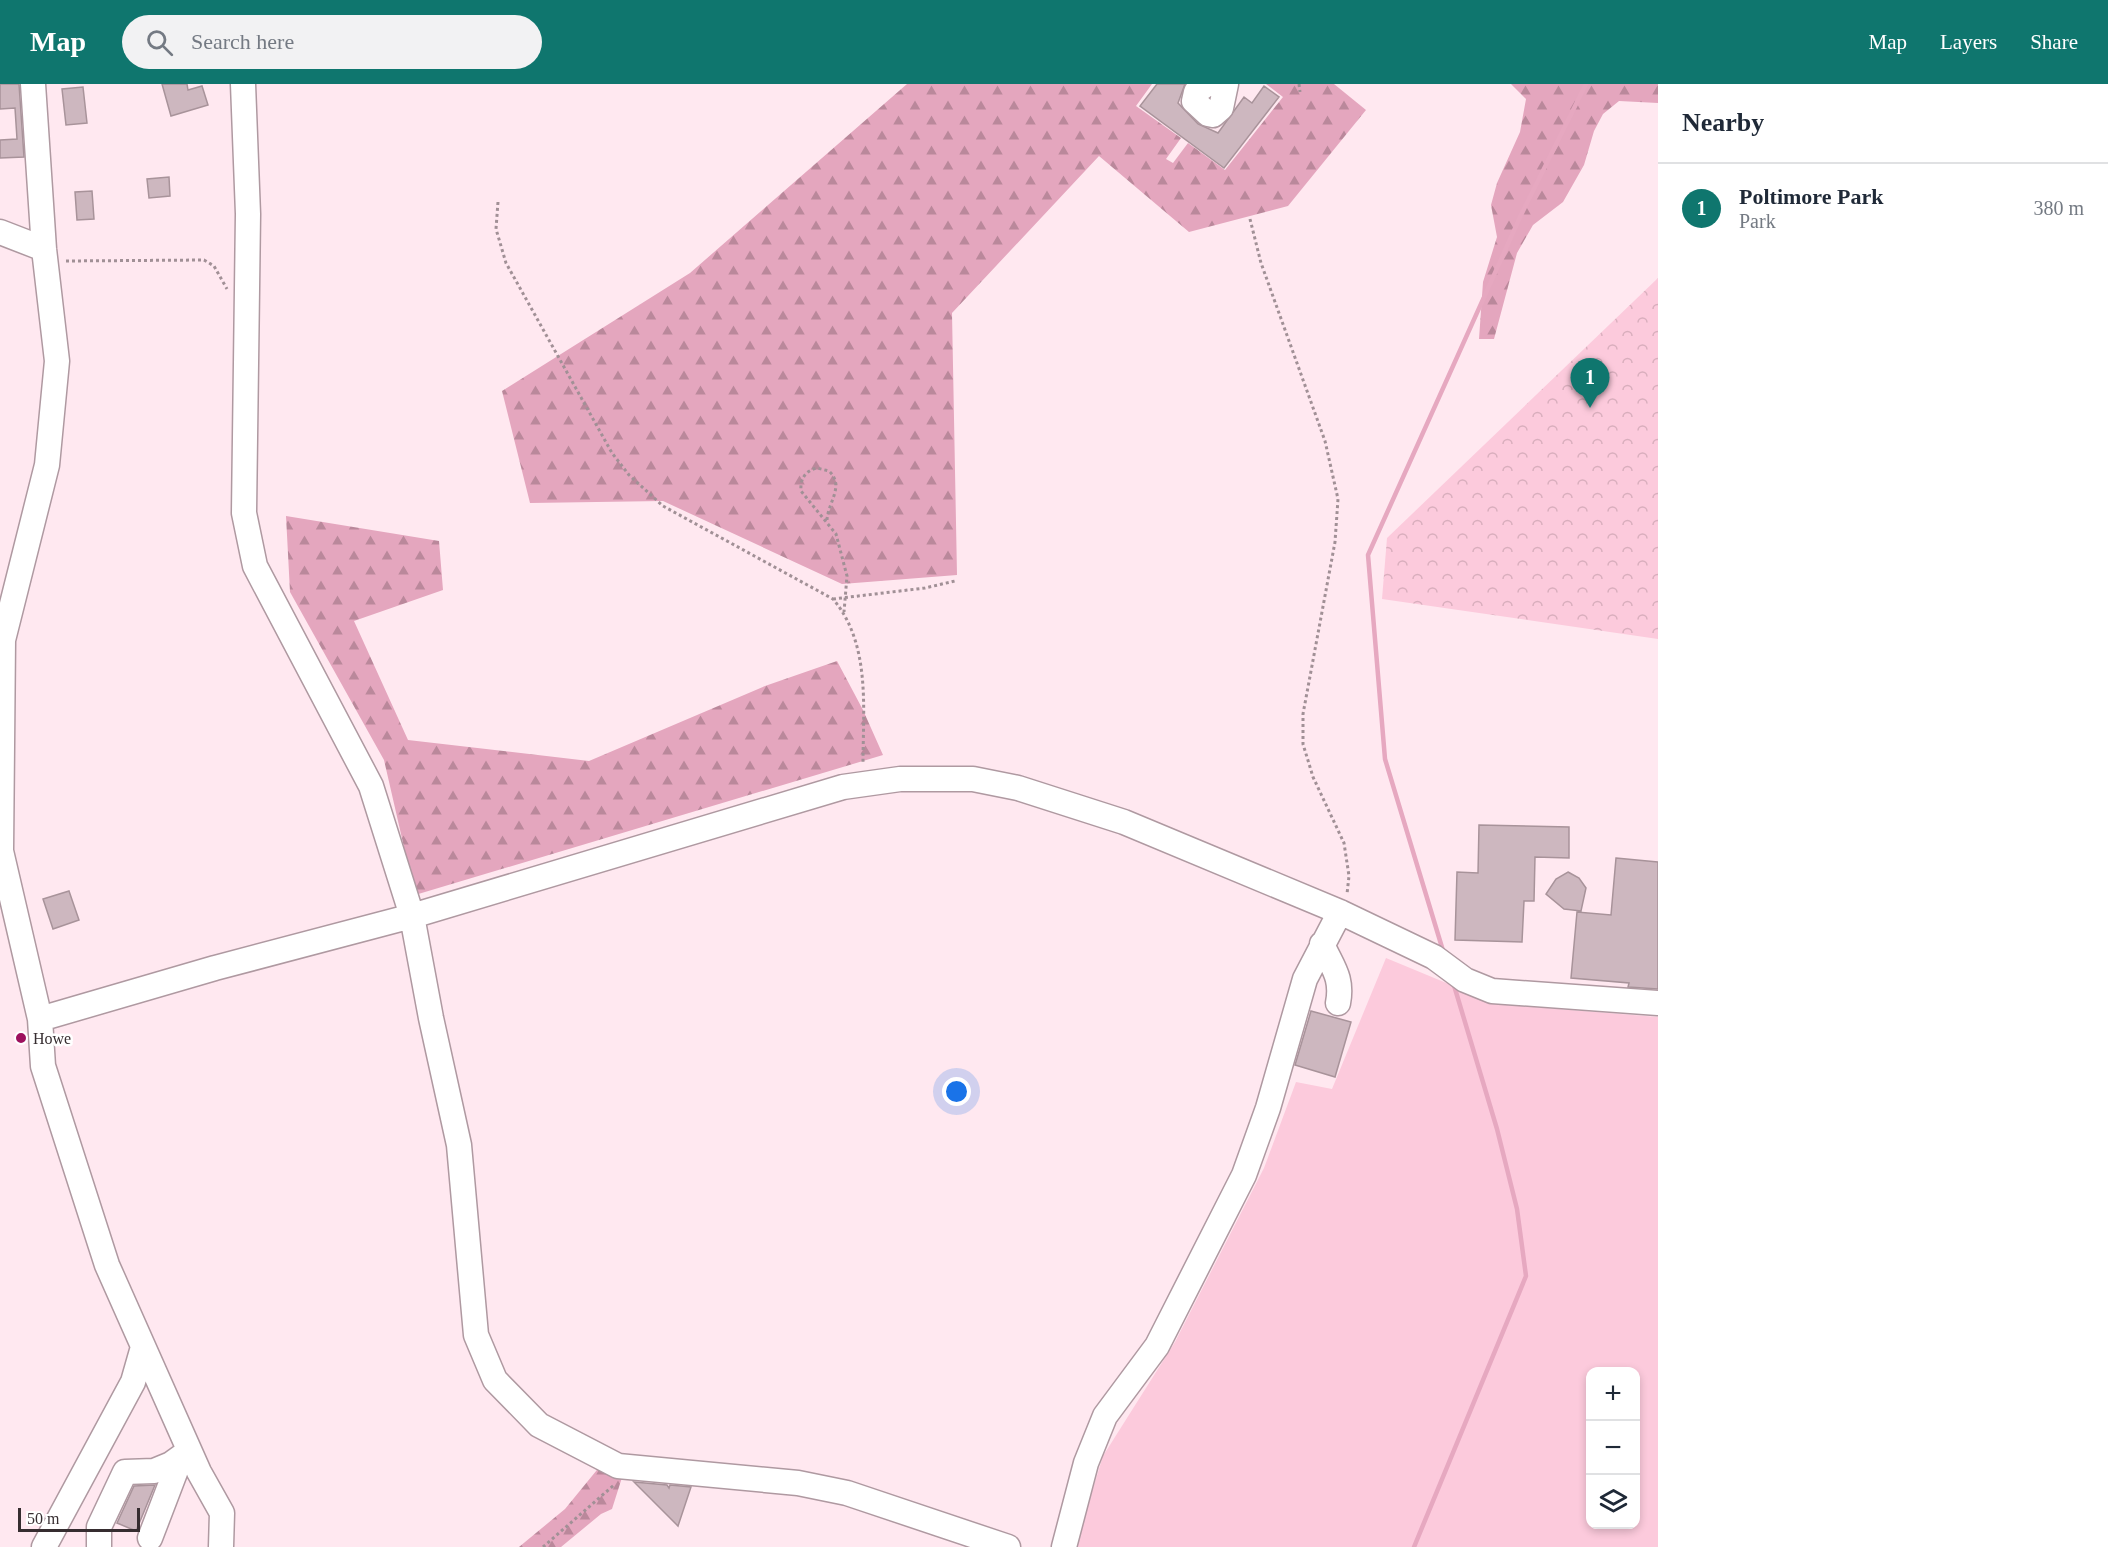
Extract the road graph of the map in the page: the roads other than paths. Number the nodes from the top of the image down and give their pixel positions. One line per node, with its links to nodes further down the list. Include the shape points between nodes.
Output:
1 (33, 84): 6 (street)
2 (243, 84): 8 (street, via 248,214 244,513 255,566 371,786)
3 (1208, 84): 4 (street, via 1196,92 1194,101 1213,115 1221,108)
4 (1226, 84)
5 (0, 232): 6 (street)
6 (45, 256): 12 (street, via 57,361 47,465 3,640 1,851)
7 (1340, 912): 8 (street, via 1124,822 1018,788 973,780 900,779 843,787); 9 (street); 11 (street, via 1434,957 1465,980 1492,991)
8 (411, 916): 12 (street); 19 (street, via 459,1145 476,1335 495,1380 539,1425 618,1466 798,1483 847,1492)
9 (1322, 944): 10 (street, via 1338,975); 20 (street, via 1305,979 1268,1108 1244,1175 1163,1336 1105,1416 1086,1463)
10 (1338, 1003)
11 (1658, 1003)
12 (40, 1019): 13 (street, via 47,1077 107,1265)
13 (143, 1347): 14 (street); 16 (street, via 133,1382)
14 (185, 1454): 15 (street); 17 (street, via 153,1471 125,1472 99,1527); 18 (street, via 222,1513)
15 (150, 1538)
16 (44, 1547)
17 (99, 1547)
18 (221, 1547)
19 (1008, 1547)
20 (1064, 1547)

